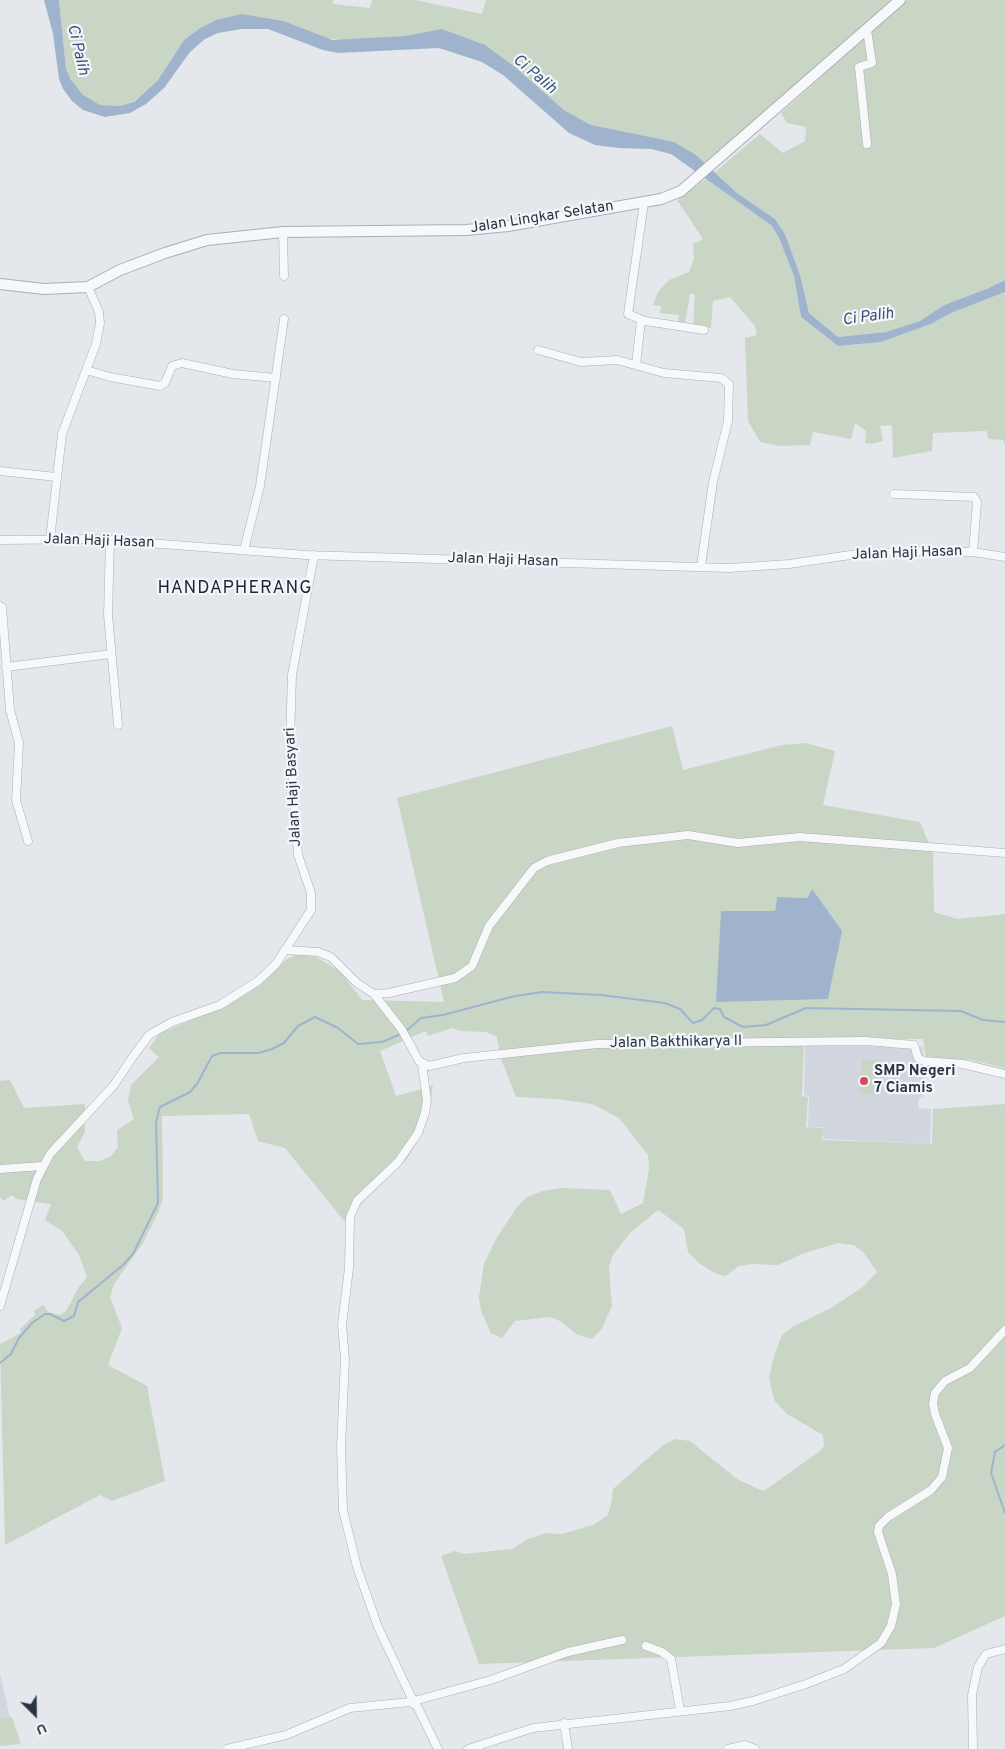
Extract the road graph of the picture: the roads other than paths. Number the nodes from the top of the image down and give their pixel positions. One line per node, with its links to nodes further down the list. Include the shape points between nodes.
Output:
1 (900, 0): 2 (street, Jalan Lingkar Selatan)
2 (867, 30): 3 (street, via 872,64 859,66); 4 (street, Jalan Lingkar Selatan, via 681,191)
3 (867, 144)
4 (644, 203): 5 (street, Jalan Lingkar Selatan, via 466,230); 10 (street, via 627,310 629,315)
5 (283, 232): 6 (street); 8 (street, Jalan Lingkar Selatan, via 207,240 120,270)
6 (284, 276)
7 (0, 284): 8 (street, Jalan Lingkar Selatan, via 44,289)
8 (88, 287): 14 (street, via 99,312 100,323)
9 (284, 319): 15 (street)
10 (641, 320): 11 (street); 13 (street)
11 (704, 330)
12 (538, 350): 13 (street, via 581,362 617,360)
13 (636, 365): 26 (street, via 664,373 721,378 729,384 728,421 713,482)
14 (86, 370): 15 (street, via 160,386 165,383 172,366 182,363 233,374); 17 (street, via 62,434)
15 (276, 378): 22 (street, via 260,486)
16 (0, 470): 17 (street)
17 (56, 477): 19 (street)
18 (894, 494): 23 (street, via 974,497 977,502)
19 (50, 539): 20 (street, Jalan Haji Hasan); 21 (street, Jalan Haji Hasan)
20 (0, 540)
21 (110, 540): 22 (street, Jalan Haji Hasan); 28 (street, via 108,615)
22 (244, 550): 24 (street, Jalan Haji Hasan)
23 (973, 552): 25 (street, Jalan Haji Hasan); 26 (street, Jalan Haji Hasan, via 857,554 755,568)
24 (314, 555): 26 (street, Jalan Haji Hasan); 33 (street, Jalan Haji Basyari, via 292,675 290,740 298,855 312,906)
25 (1005, 557)
26 (700, 566)
27 (0, 606): 29 (street)
28 (111, 654): 29 (street); 30 (street)
29 (6, 667): 31 (street, via 10,710 19,743 16,800)
30 (118, 725)
31 (28, 841)
32 (1005, 853): 34 (street, via 800,837 738,843 688,834 618,843 548,861 534,868 489,926 472,966 460,976)
33 (285, 950): 34 (street, via 318,952 331,957 356,983); 37 (street, Jalan Haji Basyari, via 270,971 236,996 163,1025 149,1036 114,1085)
34 (374, 994): 35 (street)
35 (422, 1064): 36 (street, Jalan Bakthikarya II, via 429,1066 464,1058 597,1044 866,1041 914,1045 918,1058 924,1061 964,1064); 44 (street, via 427,1101 418,1133 398,1162 357,1202 350,1217 349,1268 342,1318 343,1510 357,1567 384,1643)
36 (1005, 1074)
37 (42, 1166): 38 (street); 39 (street, Jalan Haji Basyari)
38 (0, 1169)
39 (0, 1306)
40 (1005, 1330): 45 (street, via 970,1368 945,1381 935,1393 935,1414 948,1448 942,1477 924,1495 879,1526 896,1604 891,1626 881,1643 844,1670 778,1694 730,1706)
41 (622, 1640): 44 (street, via 568,1652 491,1680)
42 (646, 1646): 45 (street, via 662,1652 671,1660)
43 (1005, 1649): 53 (street, via 986,1654 978,1667 972,1695)
44 (414, 1702): 47 (street, via 350,1708 286,1735); 48 (street)
45 (680, 1710): 46 (street)
46 (564, 1724): 49 (street, via 524,1730); 50 (street)
47 (227, 1749)
48 (438, 1749)
49 (468, 1749)
50 (568, 1749)
51 (728, 1749): 52 (street, via 745,1745)
52 (755, 1749)
53 (972, 1749)

